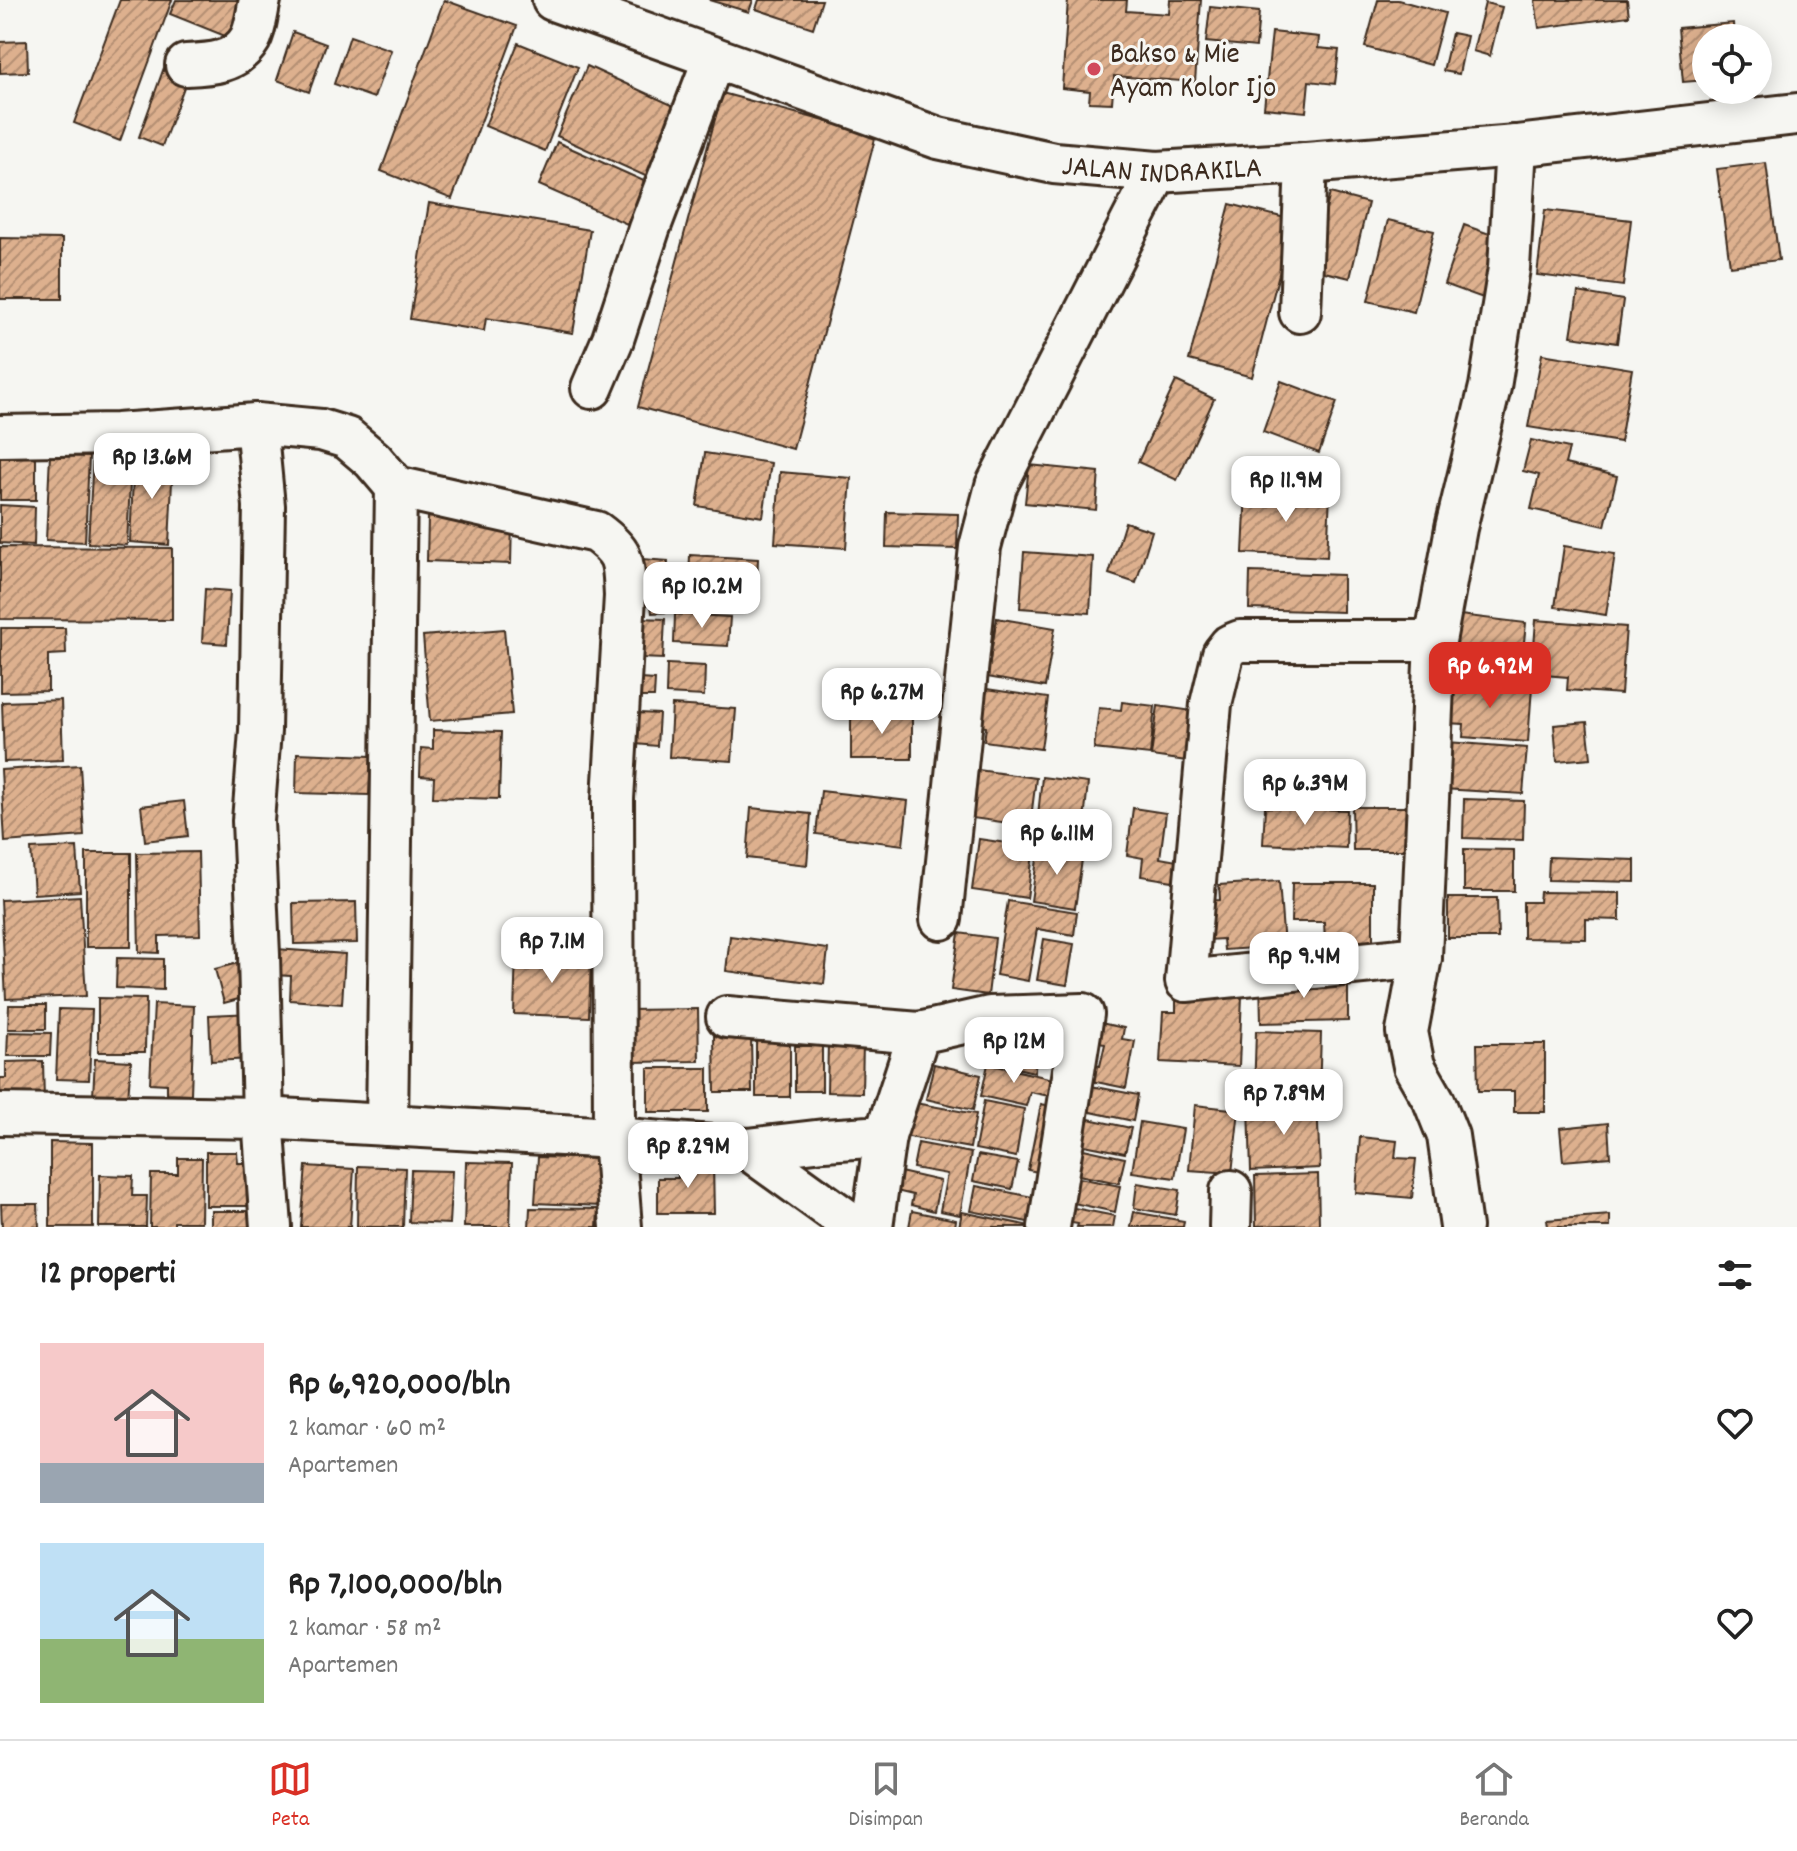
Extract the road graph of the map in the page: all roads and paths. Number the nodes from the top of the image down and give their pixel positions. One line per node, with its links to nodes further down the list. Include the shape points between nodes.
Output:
1 (260, 0): 4 (street, via 251,38 236,55 215,64)
2 (553, 0): 3 (street, JALAN INDRAKILA)
3 (714, 58): 8 (street, JALAN INDRAKILA, via 938,138 1054,163); 10 (street)
4 (186, 65)
5 (1797, 114): 6 (street, JALAN INDRAKILA)
6 (1516, 146): 7 (street, JALAN INDRAKILA); 14 (street, via 1509,268 1490,387)
7 (1306, 163): 8 (street, JALAN INDRAKILA); 9 (street)
8 (1157, 172): 15 (street, via 996,486 980,547)
9 (1300, 312)
10 (592, 388)
11 (256, 424): 12 (street); 13 (street, via 347,438); 20 (street, via 264,506 253,821)
12 (0, 436)
13 (396, 487): 21 (street); 23 (street, via 596,532 614,545 623,562 613,799)
14 (1435, 641): 16 (street); 16 (street, via 1240,641 1223,654 1211,704 1186,981)
15 (941, 919)
16 (1421, 957): 30 (street, via 1407,1032 1414,1066 1448,1136)
17 (727, 1017): 18 (street)
18 (919, 1033): 22 (street); 29 (street, via 990,1017 1083,1014)
19 (0, 1114): 20 (street)
20 (263, 1118): 21 (street); 25 (street)
21 (387, 1125): 23 (street)
22 (885, 1136): 24 (street); 28 (street)
23 (614, 1138): 24 (street); 26 (street)
24 (748, 1149): 27 (street)
25 (271, 1227)
26 (621, 1227)
27 (856, 1227)
28 (872, 1227)
29 (1049, 1227)
30 (1461, 1227)

